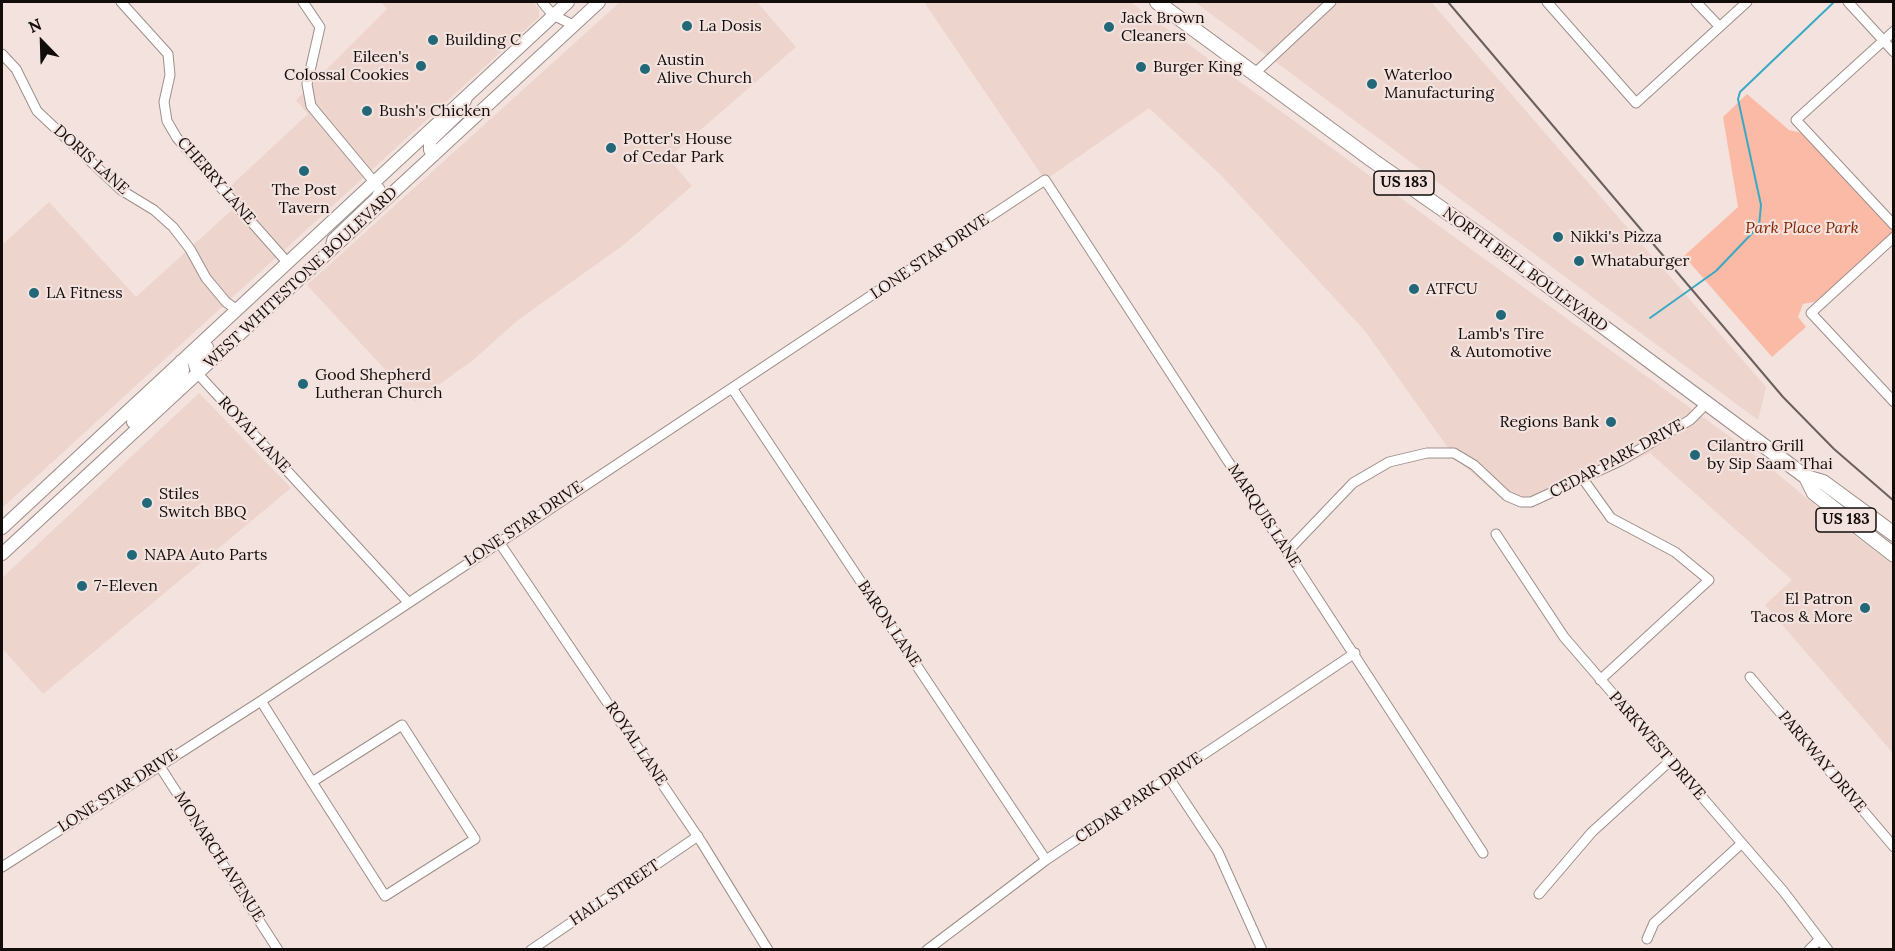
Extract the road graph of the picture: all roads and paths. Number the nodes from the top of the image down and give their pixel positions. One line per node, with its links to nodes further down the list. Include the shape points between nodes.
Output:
1 (121, 2): 27 (street, CHERRY LANE, via 168,54 170,75 164,102 167,121 177,138)
2 (303, 2): 22 (street, via 320,27 307,84 311,106)
3 (542, 2): 12 (street)
4 (565, 2): 12 (main road, WEST WHITESTONE BOULEVARD); 13 (street)
5 (599, 2): 13 (main road, WEST WHITESTONE BOULEVARD)
6 (1157, 2): 19 (main road, NORTH BELL BOULEVARD / US 183)
7 (1331, 2): 19 (street)
8 (1547, 2): 14 (street, via 1636,103)
9 (1696, 2): 14 (street)
10 (1746, 2): 14 (street)
11 (1848, 2): 16 (street)
12 (553, 15): 13 (street); 20 (main road, WEST WHITESTONE BOULEVARD)
13 (573, 25): 21 (main road, WEST WHITESTONE BOULEVARD)
14 (1719, 26)
15 (1893, 30): 16 (street)
16 (1883, 40): 17 (street); 24 (street, via 1796,120)
17 (1893, 52)
18 (2, 54): 29 (street, DORIS LANE, via 16,69 37,111 121,190 173,226 206,278)
19 (1254, 74): 34 (main road, NORTH BELL BOULEVARD / US 183, via 1481,236)
20 (471, 90): 21 (main road, via 458,114 430,141); 22 (main road, WEST WHITESTONE BOULEVARD)
21 (434, 155): 26 (main road, WEST WHITESTONE BOULEVARD)
22 (374, 179): 26 (street, via 380,189 376,197 332,239); 27 (main road, WEST WHITESTONE BOULEVARD)
23 (1045, 180): 32 (street, LONE STAR DRIVE); 43 (street, MARQUIS LANE)
24 (1893, 225)
25 (1893, 237): 33 (street, via 1811,313)
26 (329, 251): 31 (main road, WEST WHITESTONE BOULEVARD)
27 (287, 262): 28 (main road, WEST WHITESTONE BOULEVARD)
28 (261, 288): 29 (main road, WEST WHITESTONE BOULEVARD); 31 (main road, via 257,300 196,358)
29 (237, 310): 30 (main road, WEST WHITESTONE BOULEVARD)
30 (181, 361): 35 (main road, via 181,378 120,434); 38 (main road, WEST WHITESTONE BOULEVARD)
31 (198, 374): 35 (main road, WEST WHITESTONE BOULEVARD); 45 (street, ROYAL LANE)
32 (732, 388): 41 (street, LONE STAR DRIVE); 58 (street, BARON LANE)
33 (1893, 402)
34 (1706, 404): 36 (main road, NORTH BELL BOULEVARD / US 183); 37 (street, CEDAR PARK DRIVE, via 1690,420)
35 (119, 446): 42 (main road, WEST WHITESTONE BOULEVARD)
36 (1806, 477): 40 (main road, NORTH BELL BOULEVARD / US 183, via 1823,482); 44 (main road, NORTH BELL BOULEVARD / US 183, via 1814,493)
37 (1583, 479): 43 (street, CEDAR PARK DRIVE, via 1541,500 1521,502 1507,496 1474,465 1454,453 1408,456 1370,471 1353,483); 48 (street, via 1611,518 1676,552 1709,580)
38 (2, 528)
39 (1496, 534): 48 (street, PARKWEST DRIVE, via 1545,611)
40 (1893, 534)
41 (500, 542): 45 (street, LONE STAR DRIVE); 54 (street, ROYAL LANE)
42 (2, 551)
43 (1287, 552): 46 (street, MARQUIS LANE)
44 (1893, 555)
45 (407, 602): 49 (street, LONE STAR DRIVE)
46 (1355, 653): 52 (street, CEDAR PARK DRIVE); 57 (street, MARQUIS LANE)
47 (1750, 677): 56 (street, PARKWAY DRIVE)
48 (1600, 680): 50 (street, PARKWEST DRIVE)
49 (261, 701): 51 (street, LONE STAR DRIVE); 53 (street)
50 (1670, 761): 55 (street, PARKWEST DRIVE); 60 (street, via 1592,832)
51 (159, 765): 59 (street, LONE STAR DRIVE); 63 (street, MONARCH AVENUE)
52 (1169, 778): 58 (street, CEDAR PARK DRIVE); 67 (street, via 1218,852)
53 (312, 782): 53 (street, via 402,725 475,839 385,896)
54 (698, 836): 64 (street, HALL STREET); 65 (street, ROYAL LANE)
55 (1740, 843): 61 (street, via 1654,922); 62 (street, PARKWEST DRIVE, via 1784,892)
56 (1893, 847)
57 (1483, 853)
58 (1046, 860): 66 (street, CEDAR PARK DRIVE)
59 (2, 867)
60 (1539, 894)
61 (1647, 939)
62 (1819, 940): 68 (street); 69 (street, PARKWEST DRIVE)
63 (278, 950)
64 (531, 950)
65 (768, 950)
66 (927, 950)
67 (1262, 950)
68 (1809, 950)
69 (1828, 950)

